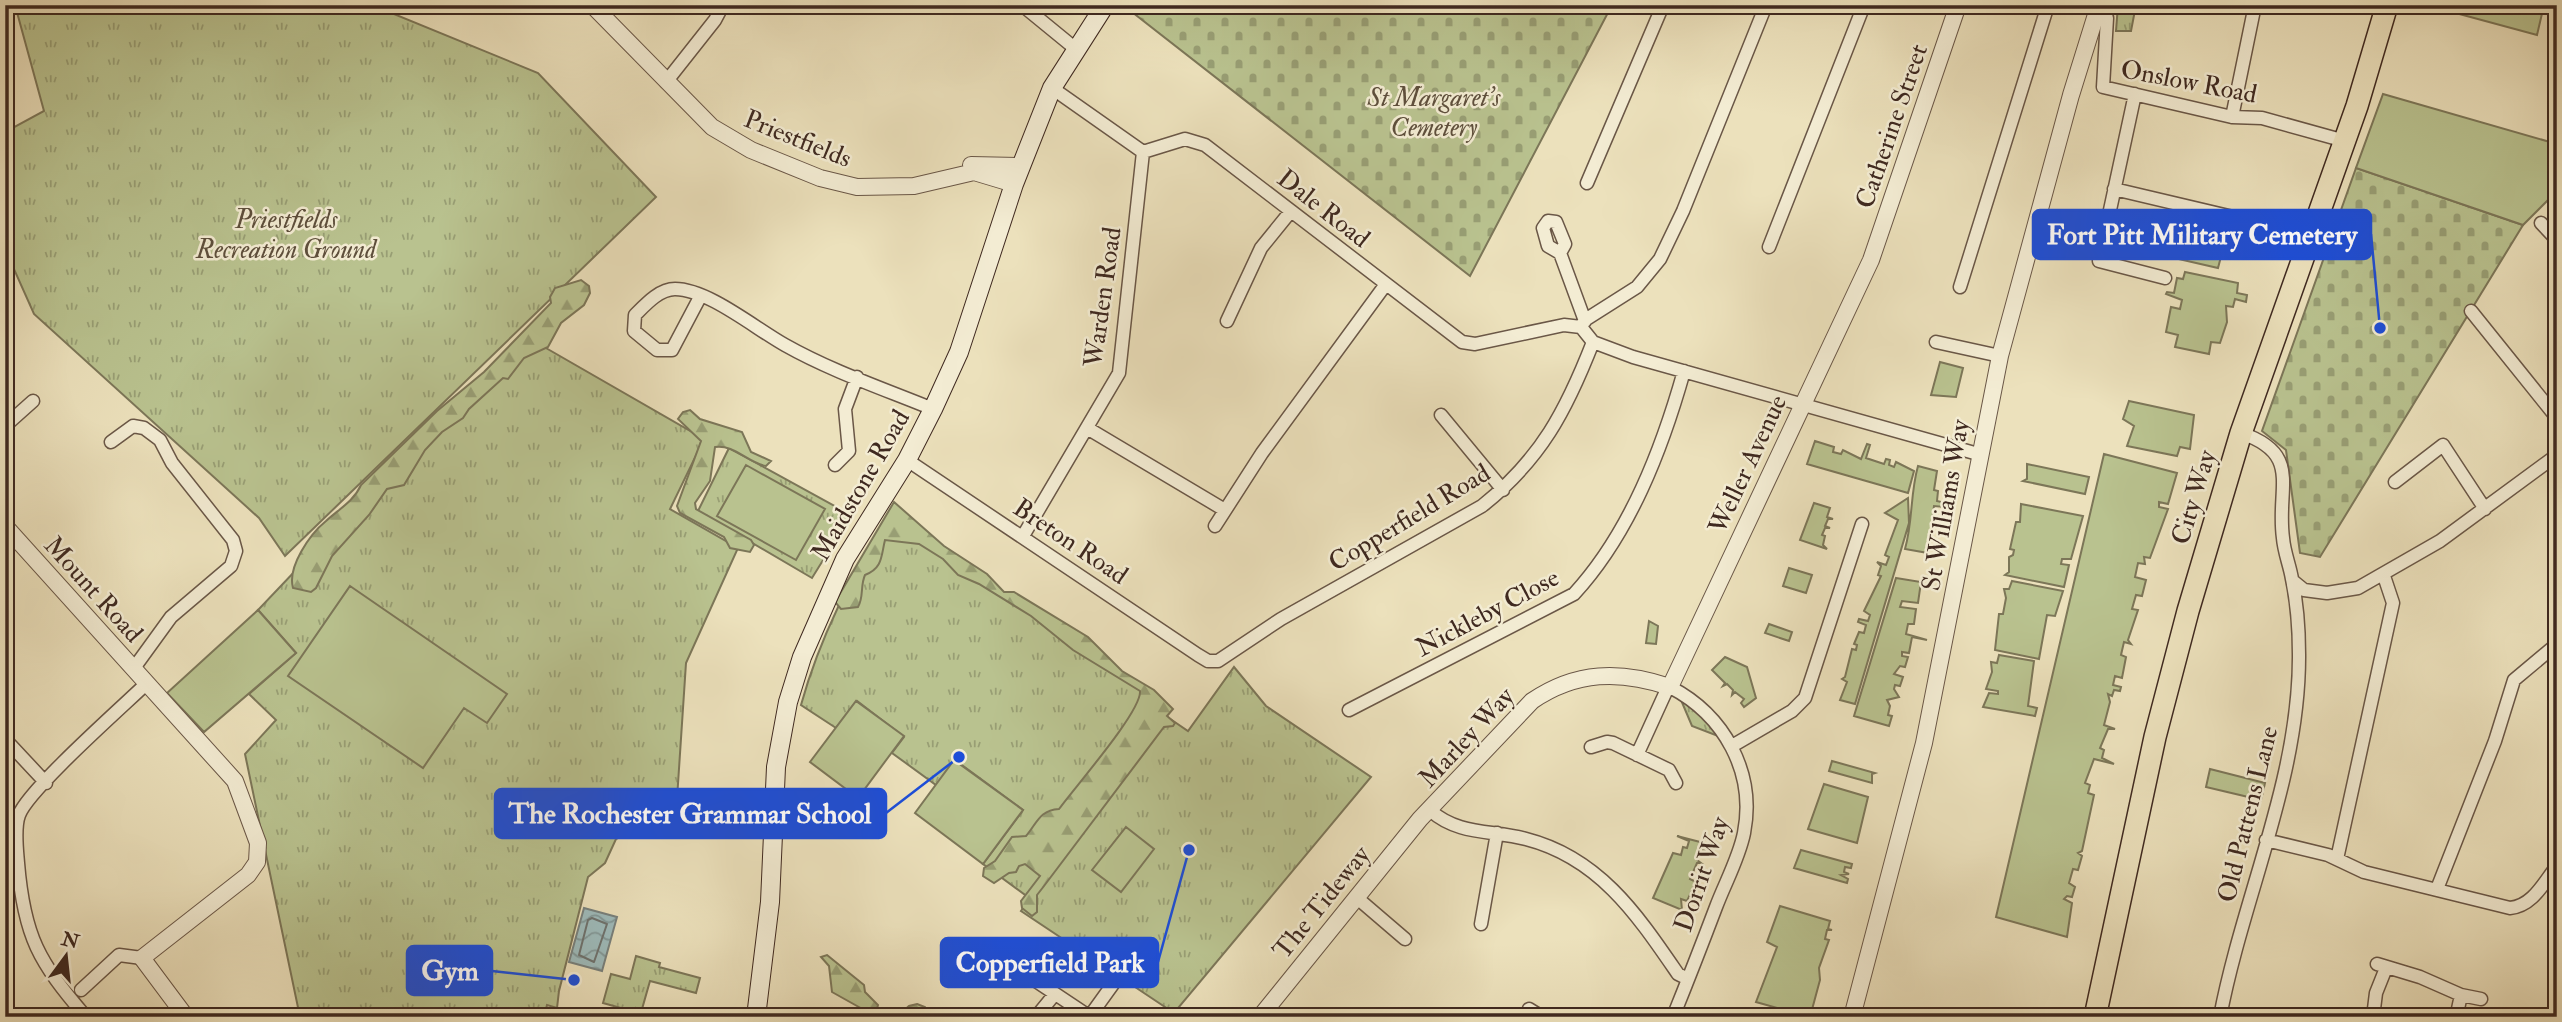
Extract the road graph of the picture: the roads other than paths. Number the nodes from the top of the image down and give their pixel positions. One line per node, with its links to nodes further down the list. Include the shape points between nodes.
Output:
1 (592, 5): 14 (street, Priestfields)
2 (723, 5): 14 (street)
3 (1022, 5): 13 (street)
4 (1105, 5): 13 (main road, Maidstone Road)
5 (1663, 5): 22 (street)
6 (1766, 5): 38 (street, via 1667,245 1637,287)
7 (1864, 5): 29 (street)
8 (1958, 5): 31 (street, Catherine Street)
9 (2048, 5): 34 (street)
10 (2255, 5): 17 (street)
11 (2387, 5): 18 (main road, City Way)
12 (2098, 8): 16 (street, Onslow Road, via 2108,18 2103,87); 41 (street, St Williams Way)
13 (1077, 51): 15 (main road, Maidstone Road)
14 (666, 82): 21 (street, Priestfields, via 712,127 734,141 831,181 886,188 925,184)
15 (1052, 88): 19 (street); 20 (main road, Maidstone Road)
16 (2135, 94): 17 (street, Onslow Road); 24 (street)
17 (2232, 117): 18 (street, Onslow Road, via 2262,118)
18 (2345, 141): 27 (main road, City Way)
19 (1143, 152): 25 (street, Dale Road, via 1182,139 1201,143); 50 (street, Warden Road, via 1119,373)
20 (1020, 166): 21 (street, Priestfields, via 974,164); 23 (main road, Maidstone Road)
21 (954, 174): 23 (street, Priestfields, via 981,173)
22 (1587, 183)
23 (1014, 184): 46 (main road, Maidstone Road, via 959,352)
24 (2114, 189): 27 (street); 32 (street, via 2099,261)
25 (1291, 211): 33 (street, Dale Road); 37 (street, via 1261,248)
26 (2541, 223): 28 (street)
27 (2309, 235): 51 (main road, City Way)
28 (2557, 240)
29 (1769, 247)
30 (1560, 253): 38 (street)
31 (1870, 262): 45 (street, Weller Avenue)
32 (2165, 278)
33 (1386, 284): 38 (street, Dale Road, via 1469,344); 59 (street)
34 (1960, 287)
35 (700, 297): 35 (street, via 677,289 662,292 635,316 634,331 657,350 670,350); 43 (street, via 738,314 785,345)
36 (2471, 311): 48 (street)
37 (1227, 321)
38 (1583, 324): 39 (street)
39 (1593, 342): 42 (street); 58 (street, Copperfield Road, via 1558,423 1526,467)
40 (1936, 342): 41 (street)
41 (2000, 356): 53 (street, St Williams Way)
42 (1684, 371): 45 (street); 72 (street, Nickleby Close, via 1645,483 1593,573 1574,594)
43 (857, 377): 46 (street); 56 (street, via 845,408 848,452)
44 (33, 401): 49 (street)
45 (1802, 405): 53 (street); 71 (street, Weller Avenue)
46 (933, 410): 55 (main road, Maidstone Road)
47 (1441, 415): 58 (street)
48 (2557, 418)
49 (5, 426)
50 (1087, 428): 59 (street); 64 (street, Warden Road)
51 (2241, 433): 66 (street, Old Pattens Lane, via 2266,443 2280,459 2283,538); 107 (main road, City Way, via 2158,724)
52 (111, 442): 69 (street, via 134,426 156,437 236,549 229,568 171,617)
53 (1978, 454): 106 (street, St Williams Way, via 1924,743)
54 (2557, 455): 60 (street)
55 (907, 460): 64 (street, Breton Road); 100 (main road, Maidstone Road, via 845,559 814,624 795,679 775,776 770,902)
56 (835, 465)
57 (2395, 482): 60 (street, via 2442,446)
58 (1503, 489): 68 (street, Copperfield Road, via 1482,506 1280,619 1218,661)
59 (1223, 509): 63 (street)
60 (2485, 509): 65 (street)
61 (1862, 524): 74 (street, via 1805,698 1792,711)
62 (5, 526): 69 (street, Mount Road)
63 (1215, 526)
64 (1023, 536): 68 (street, Breton Road)
65 (2384, 576): 66 (street, via 2358,588 2328,593 2304,590); 82 (street, via 2393,603)
66 (2293, 581): 81 (street, Old Pattens Lane, via 2299,654 2294,720)
67 (2557, 644): 84 (street, via 2514,680)
68 (1209, 661)
69 (134, 668): 70 (street, Mount Road)
70 (146, 684): 77 (street); 88 (street, Mount Road, via 235,781 258,843 257,862 248,875)
71 (1669, 687): 74 (street, Dorrit Way, via 1710,716); 76 (street); 79 (street, Marley Way, via 1603,674 1548,690 1516,715)
72 (1349, 710)
73 (5, 738): 77 (street)
74 (1732, 746): 89 (street, Dorrit Way, via 1746,793 1745,831)
75 (1591, 747): 76 (street, via 1609,742)
76 (1637, 755): 78 (street, via 1669,770)
77 (46, 783): 98 (street, via 18,818 21,895 28,928 47,970)
78 (1676, 783)
79 (1426, 815): 80 (street, via 1452,826); 85 (street, The Tideway)
80 (1497, 833): 86 (street); 89 (street, via 1549,846 1594,872 1635,912 1678,974)
81 (2266, 840): 82 (street); 108 (street, Old Pattens Lane)
82 (2337, 859): 84 (street, via 2364,872)
83 (2557, 866): 84 (street, via 2521,907)
84 (2437, 889)
85 (1356, 897): 87 (street); 103 (street, The Tideway)
86 (1481, 924)
87 (1405, 939)
88 (142, 958): 92 (street, via 119,956); 99 (street)
89 (1688, 979): 105 (street, Dorrit Way)
90 (1036, 981): 93 (street)
91 (1113, 985): 102 (street)
92 (81, 989)
93 (1054, 995): 101 (street); 102 (street)
94 (2461, 995): 95 (street); 97 (street); 109 (street, via 2381,966)
95 (2482, 999)
96 (1529, 1009): 104 (street)
97 (2458, 1009)
98 (86, 1017)
99 (186, 1017)
100 (756, 1017)
101 (1037, 1017)
102 (1090, 1017)
103 (1260, 1017)
104 (1542, 1017)
105 (1674, 1017)
106 (1852, 1017)
107 (2095, 1017)
108 (2220, 1017)
109 (2372, 1017)

